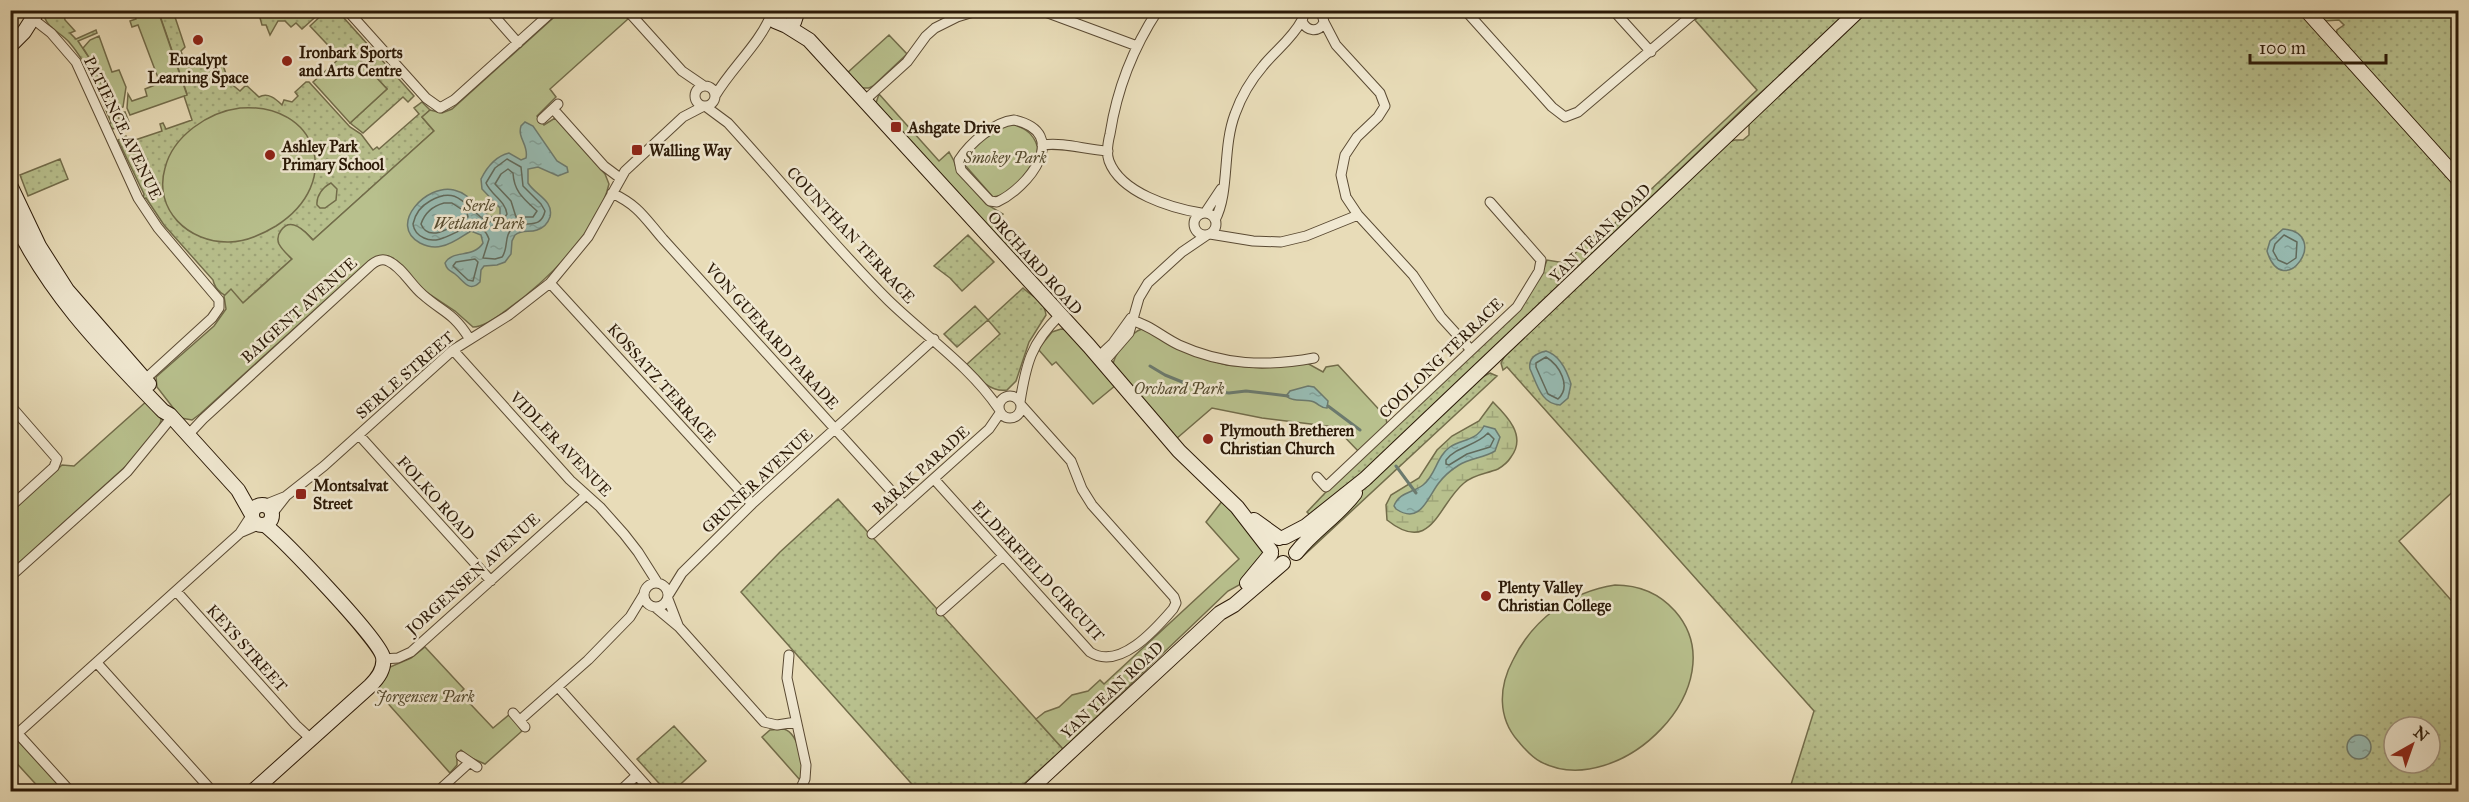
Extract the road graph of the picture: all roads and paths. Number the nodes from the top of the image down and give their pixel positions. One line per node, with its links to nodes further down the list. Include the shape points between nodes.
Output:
1 (347, 10): 23 (street, via 436,107 449,105)
2 (489, 10): 23 (street)
3 (554, 10): 23 (street)
4 (627, 10): 28 (street)
5 (980, 10): 33 (street, via 935,28 907,62)
6 (1040, 10): 26 (street)
7 (1158, 10): 26 (street)
8 (1465, 10): 27 (street, via 1565,117 1578,112)
9 (1613, 10): 27 (street)
10 (1698, 10): 27 (street)
11 (1859, 10): 80 (street, YAN YEAN ROAD)
12 (2306, 10): 41 (street)
13 (772, 12): 18 (street, ORCHARD ROAD, via 776,21); 20 (street)
14 (798, 12): 18 (street, via 794,22); 21 (street, ORCHARD ROAD)
15 (36, 15): 25 (street); 66 (street, PATIENCE AVENUE, via 76,62 138,198 219,300 212,318)
16 (1302, 15): 19 (street, via 1306,28); 22 (street)
17 (1324, 15): 19 (street, via 1320,28); 24 (street)
18 (784, 25): 20 (street); 21 (street, ORCHARD ROAD)
19 (1314, 30): 22 (street); 24 (street)
20 (762, 34): 29 (street)
21 (809, 40): 33 (street, ORCHARD ROAD)
22 (1289, 41): 43 (street, via 1263,66 1242,98 1227,139)
23 (518, 43)
24 (1336, 45): 47 (street, via 1380,93 1385,106 1357,137 1341,165 1342,186)
25 (10, 46)
26 (1137, 46): 39 (street, via 1118,97)
27 (1651, 52)
28 (682, 71): 30 (street); 31 (street)
29 (728, 75): 30 (street); 32 (street)
30 (705, 86): 31 (street); 32 (street, via 712,89)
31 (695, 96): 34 (street); 35 (street, SERLE STREET)
32 (715, 97): 34 (street); 37 (street, COUNTHAN TERRACE)
33 (864, 101): 57 (street, ORCHARD ROAD)
34 (704, 106): 35 (street, SERLE STREET); 37 (street, COUNTHAN TERRACE)
35 (683, 117): 40 (street, SERLE STREET)
36 (542, 119): 40 (street, via 556,107 604,166)
37 (728, 123): 60 (street, COUNTHAN TERRACE, via 888,300)
38 (1042, 145): 38 (street, via 1028,125 1006,121 961,156 959,166 987,199 997,202 1037,168); 39 (street, via 1063,143)
39 (1108, 151): 46 (street, via 1113,168 1135,192)
40 (620, 178): 44 (street, SERLE STREET)
41 (2458, 179)
42 (10, 186): 54 (street)
43 (1222, 187): 49 (street); 50 (street)
44 (612, 193): 56 (street, SERLE STREET, via 588,237); 75 (street, VON GUERARD PARADE, via 639,210)
45 (1490, 202): 62 (street, COOLONG TERRACE, via 1538,255 1541,264 1517,307)
46 (1174, 207): 49 (street); 51 (street)
47 (1355, 211): 53 (street, via 1306,236 1281,242); 62 (street, via 1413,275)
48 (10, 212): 54 (street)
49 (1203, 213): 50 (street); 51 (street, via 1195,218)
50 (1215, 220): 52 (street); 53 (street)
51 (1194, 227): 52 (street, via 1200,234); 55 (street)
52 (1209, 235): 53 (street); 55 (street)
53 (1242, 238)
54 (34, 249): 66 (street, via 62,300)
55 (1182, 252): 58 (street, via 1148,284)
56 (550, 283): 59 (street, SERLE STREET, via 509,315); 82 (street, KOSSATZ TERRACE)
57 (1060, 315): 63 (street, ORCHARD ROAD); 65 (street, via 1036,342)
58 (1132, 318): 63 (street); 64 (street, via 1186,348 1228,361 1266,364 1315,356)
59 (469, 338): 61 (street, SERLE STREET); 73 (street, BAIGENT AVENUE, via 455,318 426,298 393,264 379,261 203,419)
60 (934, 339): 67 (street, COUNTHAN TERRACE); 75 (street, GRUNER AVENUE)
61 (453, 350): 77 (street, SERLE STREET); 81 (street, VIDLER AVENUE)
62 (1471, 350): 78 (street, COOLONG TERRACE, via 1326,487)
63 (1101, 360): 85 (street, ORCHARD ROAD, via 1179,451)
64 (1321, 367)
65 (1024, 377): 68 (street); 69 (street)
66 (142, 382): 73 (street)
67 (982, 388): 68 (street, COUNTHAN TERRACE); 71 (street, COUNTHAN TERRACE)
68 (1006, 396): 69 (street, via 1014,396); 71 (street, via 999,402)
69 (1021, 404): 72 (street); 74 (street, ELDERFIELD CIRCUIT)
70 (10, 405): 84 (street, via 57,459 54,467)
71 (999, 411): 72 (street); 76 (street, BARAK PARADE)
72 (1013, 417): 74 (street, ELDERFIELD CIRCUIT); 76 (street, BARAK PARADE)
73 (175, 420): 86 (street); 95 (street, BAIGENT AVENUE, via 157,435 127,472)
74 (1042, 428): 91 (street, ELDERFIELD CIRCUIT, via 1071,461 1092,505 1172,594 1175,607 1127,652 1112,658 1100,657 1085,647)
75 (835, 429): 82 (street, GRUNER AVENUE); 83 (street, VON GUERARD PARADE)
76 (989, 429): 79 (street, BARAK PARADE)
77 (359, 435): 86 (street, SERLE STREET); 96 (street, FOLKO ROAD)
78 (1317, 477)
79 (934, 479): 83 (street, BARAK PARADE); 91 (street, ELDERFIELD CIRCUIT)
80 (1365, 479): 88 (street, YAN YEAN ROAD, via 1306,526); 90 (street, YAN YEAN ROAD, via 1340,512 1312,533)
81 (586, 495): 92 (street, VIDLER AVENUE); 96 (street, JORGENSEN AVENUE)
82 (752, 504): 94 (street, GRUNER AVENUE)
83 (904, 505): 87 (street, BARAK PARADE)
84 (10, 507)
85 (1237, 507): 88 (street, ORCHARD ROAD); 89 (street, ORCHARD ROAD)
86 (262, 515): 98 (street, SERLE STREET); 107 (street, via 368,635)
87 (873, 534)
88 (1282, 537): 89 (street, via 1274,542); 90 (street, via 1294,542)
89 (1271, 553): 93 (street); 103 (street, YAN YEAN ROAD)
90 (1296, 553): 93 (street)
91 (1003, 556): 102 (street)
92 (644, 561): 97 (street, VIDLER AVENUE); 99 (street)
93 (1283, 563): 103 (street, YAN YEAN ROAD)
94 (682, 573): 97 (street, GRUNER AVENUE); 100 (street, GRUNER AVENUE)
95 (10, 577)
96 (491, 581): 107 (street, JORGENSEN AVENUE, via 411,652)
97 (659, 583): 99 (street, via 650,584); 100 (street, via 667,588)
98 (176, 591): 108 (street, SERLE STREET); 114 (street, KEYS STREET)
99 (644, 592): 101 (street, via 646,602); 104 (street)
100 (668, 597): 101 (street, via 661,606); 105 (street)
101 (654, 607): 104 (street); 105 (street)
102 (941, 611)
103 (1220, 613): 124 (street, YAN YEAN ROAD)
104 (630, 617): 109 (street)
105 (678, 627): 111 (street, via 764,722)
106 (789, 655): 111 (street, via 787,678)
107 (383, 659): 114 (street, via 376,680)
108 (97, 663): 113 (street, SERLE STREET); 118 (street)
109 (558, 687): 110 (street); 116 (street)
110 (519, 720)
111 (796, 722): 123 (street, via 806,765 806,779)
112 (10, 725): 113 (street)
113 (18, 733): 117 (street)
114 (309, 740): 119 (street)
115 (469, 762): 120 (street)
116 (637, 775): 121 (street); 122 (street)
117 (71, 792)
118 (213, 792)
119 (252, 792)
120 (437, 792)
121 (619, 792)
122 (652, 792)
123 (799, 792)
124 (1027, 792)

